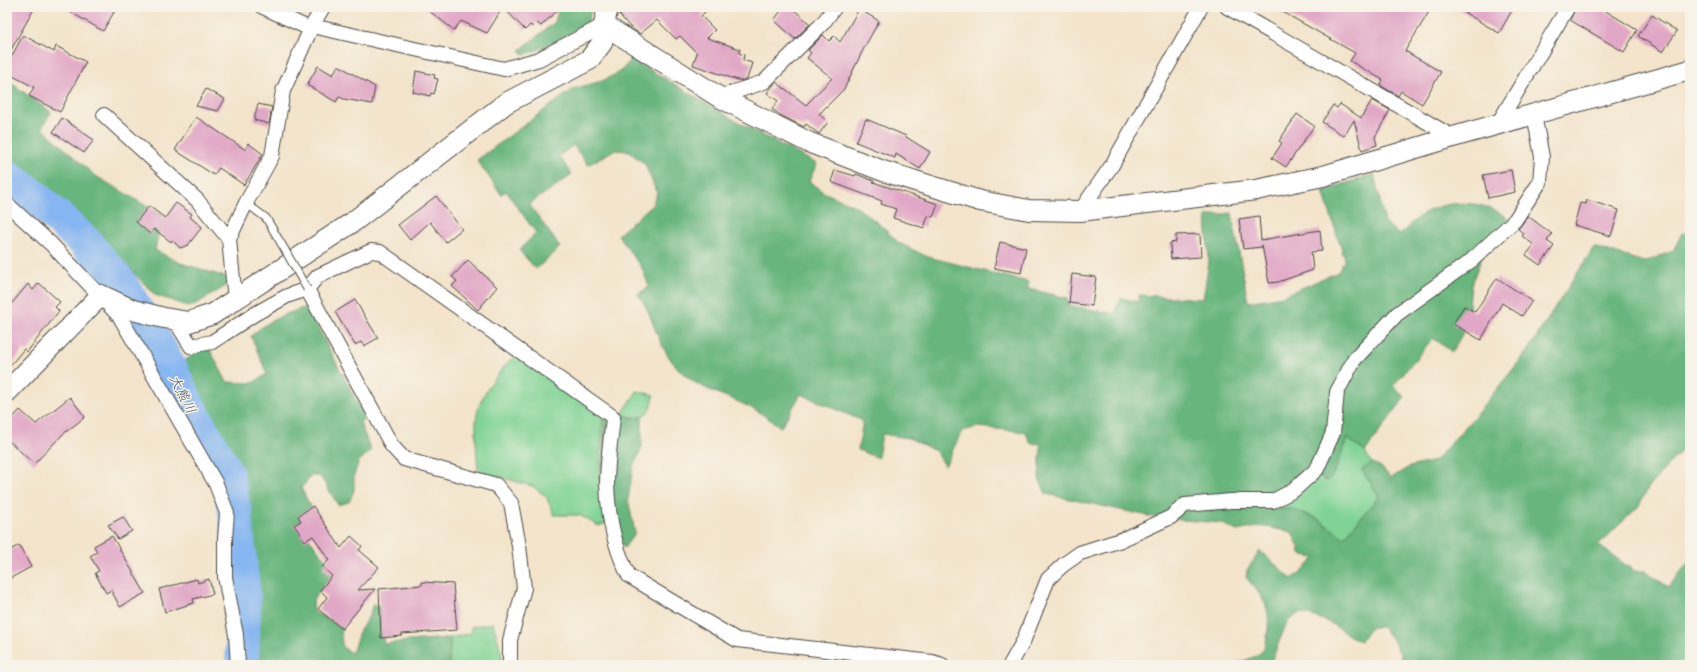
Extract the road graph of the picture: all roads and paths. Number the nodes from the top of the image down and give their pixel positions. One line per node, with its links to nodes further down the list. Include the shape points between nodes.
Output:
1 (263, 7): 8 (street, via 306,27)
2 (323, 7): 8 (street)
3 (835, 7): 10 (street, via 823,23 764,82)
4 (1201, 7): 17 (street, via 1112,165)
5 (1226, 7): 14 (street)
6 (1568, 7): 13 (street)
7 (606, 16): 8 (street, via 539,59 504,70); 10 (street); 21 (street, via 602,43 589,60 506,103 353,222)
8 (312, 26): 15 (street, via 283,91 272,156)
9 (1690, 70): 11 (street)
10 (719, 97): 17 (street, via 808,142 883,171 980,201 1029,210)
11 (1534, 114): 13 (street); 27 (street, via 1542,157 1540,182 1515,220 1472,260 1398,314 1354,360 1337,392 1333,433 1317,469 1294,490 1273,501 1185,505 1171,517 1121,540 1080,553 1048,579 1024,642)
12 (104, 115): 18 (street, via 197,200)
13 (1498, 125): 14 (street)
14 (1453, 137): 17 (street, via 1323,176 1256,190)
15 (246, 203): 18 (street); 19 (lane, bridge, via 266,218)
16 (7, 204): 20 (street)
17 (1080, 212)
18 (229, 239): 21 (street)
19 (307, 289): 22 (street, via 287,296 212,342 191,346); 25 (street, via 392,446 404,459 496,485 511,503 524,588 510,640); 26 (street, via 318,276 371,251 380,252 613,417 607,484 612,523 624,565 629,576 703,620 737,640)
20 (101, 295): 22 (street, via 133,310); 23 (street); 24 (street, via 120,317 216,484 227,513 225,577 236,635)
21 (235, 300): 22 (street, via 202,319 189,322)
22 (169, 319)
23 (7, 392)
24 (238, 665)
25 (510, 665)
26 (942, 665)
27 (1010, 665)

